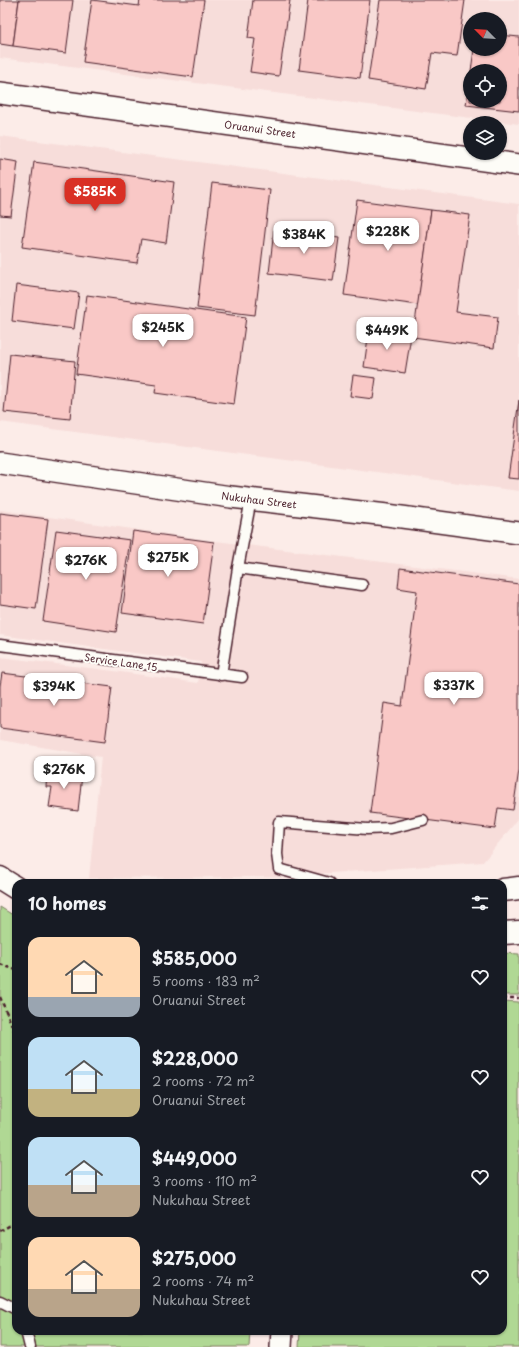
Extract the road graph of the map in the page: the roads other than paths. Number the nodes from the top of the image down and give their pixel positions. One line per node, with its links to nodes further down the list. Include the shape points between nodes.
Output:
1 (0, 93): 2 (street, Oruanui Street)
2 (519, 165)
3 (0, 463): 4 (street, Nukuhau Street)
4 (251, 499): 5 (street, Nukuhau Street); 6 (lane)
5 (519, 533)
6 (238, 568): 7 (lane); 9 (lane)
7 (362, 585)
8 (0, 645): 9 (lane, Service Lane 15)
9 (221, 675): 10 (lane, Service Lane 15)
10 (242, 677)
11 (423, 820): 13 (lane, via 391,828 367,829 279,822 279,869)
12 (0, 878): 14 (main road)
13 (314, 879)
14 (12, 886)
15 (519, 888): 16 (main road)
16 (507, 890)
17 (519, 932): 18 (main road)
18 (507, 933)
19 (0, 1301): 20 (lane)
20 (12, 1307)
21 (27, 1335): 23 (lane)
22 (282, 1335): 24 (street)
23 (30, 1347)
24 (281, 1347)

